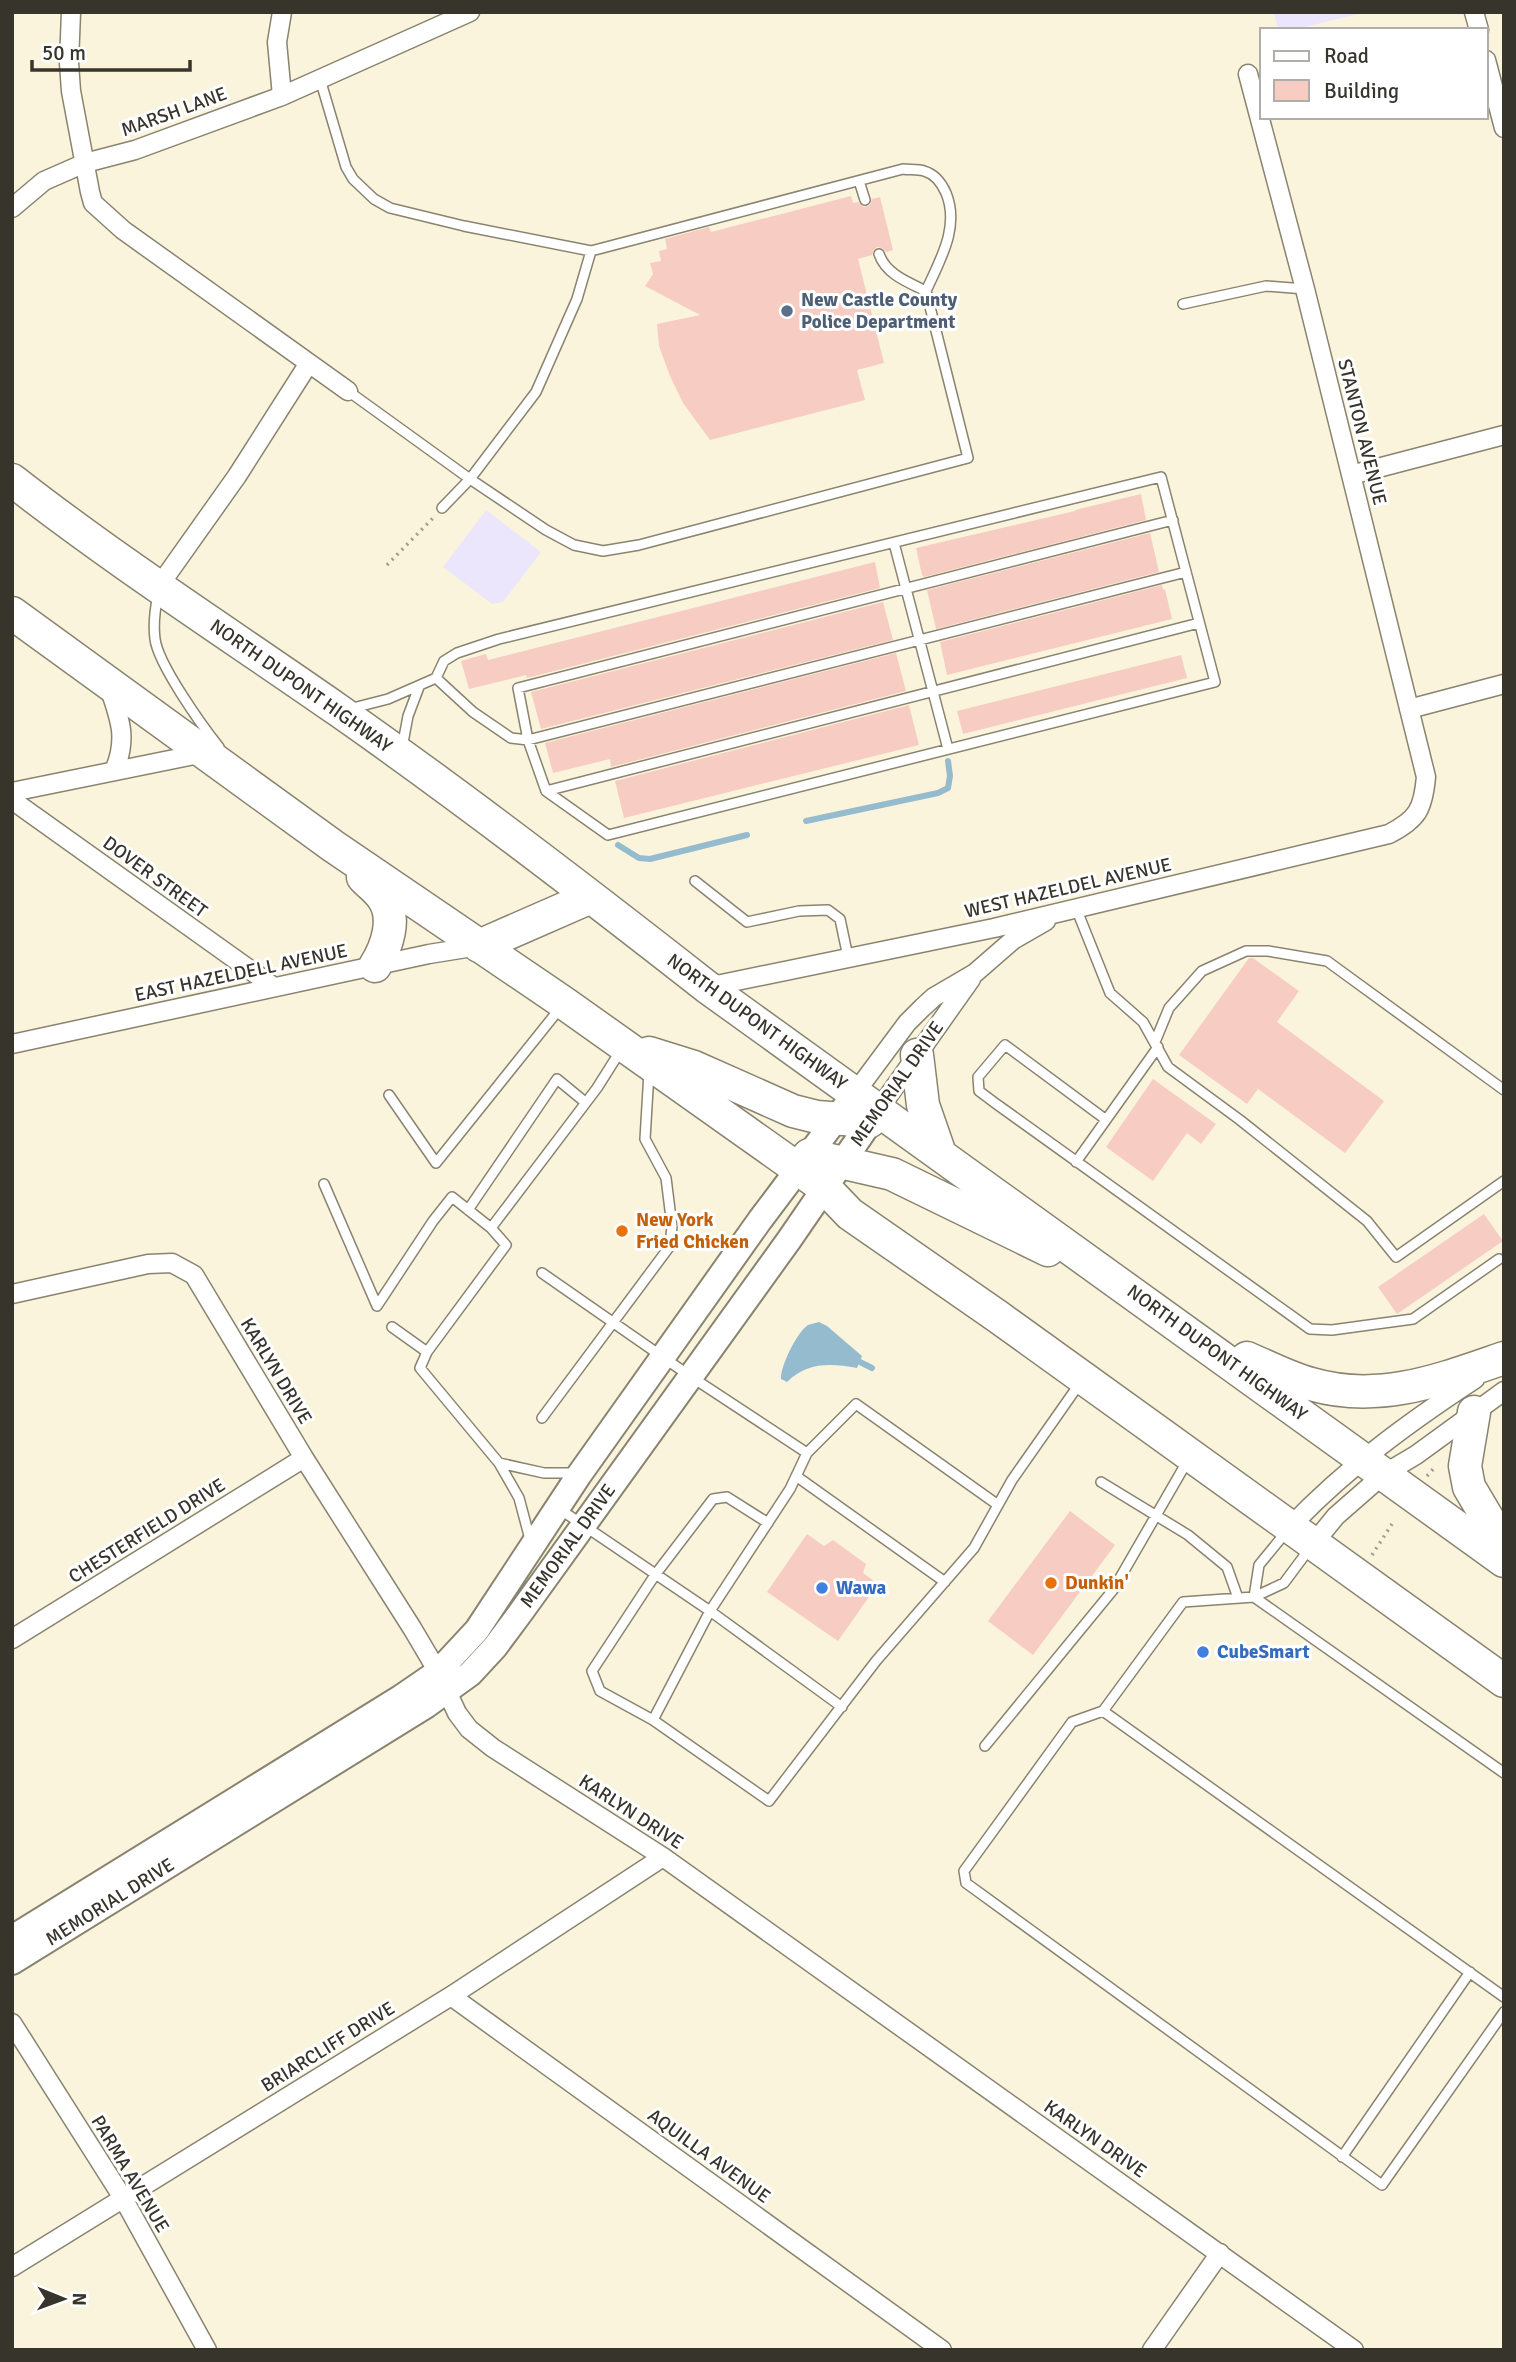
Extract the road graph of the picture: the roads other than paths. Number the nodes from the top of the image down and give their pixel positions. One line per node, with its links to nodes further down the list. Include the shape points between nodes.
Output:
1 (71, 12): 9 (street, via 70,81)
2 (282, 12): 7 (street, via 277,42)
3 (470, 12): 6 (street, MARSH LANE)
4 (1488, 68): 8 (street)
5 (1248, 74): 15 (street, STANTON AVENUE)
6 (320, 79): 7 (street, MARSH LANE); 13 (lane, via 346,167 373,199 390,208 464,226)
7 (282, 96): 9 (street, MARSH LANE, via 135,150)
8 (1504, 128)
9 (85, 163): 12 (street, MARSH LANE, via 44,181); 18 (street, via 93,203 123,230)
10 (859, 181): 11 (lane); 13 (lane); 16 (lane, via 903,169 926,171 942,183 951,205 951,230)
11 (865, 200)
12 (12, 208)
13 (591, 251): 22 (lane, via 577,299 536,392)
14 (879, 254): 16 (lane, via 890,271)
15 (1305, 289): 17 (lane, via 1266,286); 21 (street, STANTON AVENUE)
16 (926, 291): 22 (lane, via 968,458 603,551 574,545)
17 (1183, 304)
18 (309, 363): 19 (street); 28 (street)
19 (348, 391): 22 (lane)
20 (1504, 435): 21 (street)
21 (1350, 475): 38 (street, STANTON AVENUE)
22 (470, 480): 24 (lane)
23 (14, 482): 28 (highway, NORTH DUPONT HIGHWAY)
24 (442, 508)
25 (1172, 520): 26 (lane, via 1161,477); 27 (lane); 29 (lane)
26 (894, 543): 29 (lane); 33 (lane, via 499,639 444,661)
27 (1186, 572): 31 (lane); 32 (lane)
28 (159, 586): 39 (highway, NORTH DUPONT HIGHWAY); 45 (lane, via 155,641 167,669 212,738)
29 (906, 588): 32 (lane); 40 (lane, via 518,688)
30 (12, 613): 34 (highway)
31 (1199, 623): 37 (lane); 41 (lane, via 1214,682)
32 (920, 641): 37 (lane); 40 (lane)
33 (436, 678): 36 (lane); 40 (lane, via 511,737)
34 (108, 684): 42 (highway); 44 (street, via 122,736)
35 (1504, 684): 38 (street)
36 (419, 687): 39 (lane); 43 (lane)
37 (933, 692): 41 (lane); 46 (lane)
38 (1409, 709): 49 (street, STANTON AVENUE, via 1426,777)
39 (340, 712): 43 (highway, NORTH DUPONT HIGHWAY)
40 (528, 740): 46 (lane)
41 (948, 749): 46 (lane, via 608,835)
42 (204, 753): 44 (street); 45 (highway)
43 (401, 756): 52 (highway, NORTH DUPONT HIGHWAY)
44 (114, 771): 47 (street)
45 (253, 788): 50 (highway)
46 (546, 791)
47 (12, 792)
48 (12, 800): 58 (street, DOVER STREET)
49 (1423, 802): 53 (street, WEST HAZELDEL AVENUE, via 1409,824 1389,834)
50 (333, 846): 54 (highway); 56 (highway, via 384,899 390,924)
51 (695, 881): 55 (lane, via 747,922 828,910 840,919)
52 (591, 897): 54 (highway); 59 (highway, NORTH DUPONT HIGHWAY)
53 (1072, 908): 55 (street, WEST HAZELDEL AVENUE); 57 (street, MEMORIAL DRIVE, via 1013,940); 62 (lane, via 1110,993 1143,1022)
54 (479, 946): 56 (street, EAST HAZELDELL AVENUE); 60 (highway)
55 (848, 957): 59 (street, WEST HAZELDEL AVENUE)
56 (375, 966): 58 (street, EAST HAZELDELL AVENUE)
57 (975, 973): 64 (street, MEMORIAL DRIVE); 69 (street, MEMORIAL DRIVE, via 934,997 907,1023)
58 (274, 987): 61 (street, EAST HAZELDELL AVENUE)
59 (707, 987): 69 (highway, NORTH DUPONT HIGHWAY)
60 (564, 1003): 63 (highway); 67 (lane, via 436,1163)
61 (12, 1044)
62 (1156, 1044): 66 (lane, via 1169,1008 1202,971 1246,951 1268,951 1327,961); 71 (lane); 76 (lane, via 1167,1067 1367,1221 1396,1257)
63 (624, 1045): 65 (highway); 68 (lane); 70 (highway, via 694,1067 793,1111)
64 (917, 1055): 69 (street, MEMORIAL DRIVE); 72 (highway, via 923,1105)
65 (649, 1064): 75 (highway); 85 (lane, via 645,1139 666,1178 670,1247)
66 (1504, 1090)
67 (389, 1095)
68 (585, 1102): 79 (lane, via 557,1079); 80 (lane)
69 (868, 1108): 70 (highway); 72 (highway, NORTH DUPONT HIGHWAY); 73 (street, MEMORIAL DRIVE)
70 (837, 1118): 75 (street, MEMORIAL DRIVE)
71 (1105, 1119): 74 (lane); 74 (lane, via 1005,1045 978,1077 979,1091)
72 (940, 1154): 83 (highway, NORTH DUPONT HIGHWAY)
73 (843, 1161): 75 (highway); 78 (street, MEMORIAL DRIVE); 83 (highway, via 892,1174)
74 (1076, 1162): 81 (lane, via 1310,1329 1413,1319)
75 (803, 1163): 78 (highway); 89 (street, MEMORIAL DRIVE)
76 (1504, 1181)
77 (324, 1184): 79 (lane, via 377,1306 452,1197)
78 (825, 1188): 91 (street, MEMORIAL DRIVE); 92 (highway, via 850,1214)
79 (468, 1210): 80 (lane)
80 (491, 1228): 88 (lane, via 506,1245)
81 (1499, 1259)
82 (542, 1273): 85 (lane)
83 (1131, 1291): 87 (highway, NORTH DUPONT HIGHWAY)
84 (12, 1294): 98 (street, KARLYN DRIVE, via 148,1264 172,1264 194,1275)
85 (612, 1322): 89 (lane); 95 (lane)
86 (392, 1327): 88 (lane)
87 (1193, 1335): 90 (highway, via 1308,1383 1361,1392 1409,1388); 100 (highway, NORTH DUPONT HIGHWAY)
88 (427, 1352): 99 (lane, via 420,1368)
89 (664, 1357): 91 (lane); 101 (street, MEMORIAL DRIVE)
90 (1504, 1359): 100 (street, via 1404,1426)
91 (690, 1376): 96 (lane); 108 (street, MEMORIAL DRIVE)
92 (1083, 1378): 97 (highway); 104 (lane)
93 (1504, 1391): 94 (street)
94 (1474, 1412): 100 (street, via 1416,1455); 110 (highway, via 1465,1453 1466,1476)
95 (542, 1418)
96 (807, 1453): 102 (lane); 104 (lane, via 856,1404)
97 (1191, 1456): 106 (lane); 109 (highway)
98 (304, 1458): 118 (street, CHESTERFIELD DRIVE); 120 (street, KARLYN DRIVE)
99 (499, 1463): 101 (lane, via 544,1473); 111 (lane, via 519,1498)
100 (1374, 1466): 109 (street, via 1336,1516); 109 (street, via 1325,1491); 112 (highway, NORTH DUPONT HIGHWAY)
101 (580, 1473): 105 (street, MEMORIAL DRIVE)
102 (796, 1476): 107 (lane); 114 (lane)
103 (1101, 1482): 106 (lane)
104 (998, 1505): 114 (lane, via 974,1548)
105 (557, 1507): 108 (lane); 111 (street, MEMORIAL DRIVE)
106 (1156, 1515): 116 (lane, via 1227,1567); 124 (lane, via 1113,1590)
107 (768, 1523): 113 (lane, via 727,1497 713,1499); 117 (lane)
108 (583, 1525): 113 (lane); 120 (street, MEMORIAL DRIVE, via 495,1647 470,1674)
109 (1302, 1536): 115 (lane, via 1284,1583); 115 (lane, via 1259,1565); 119 (highway)
110 (1504, 1546)
111 (532, 1548): 120 (street, MEMORIAL DRIVE)
112 (1504, 1561)
113 (655, 1575): 117 (lane); 123 (lane, via 592,1671 600,1690)
114 (944, 1582): 121 (lane)
115 (1254, 1597): 116 (lane); 125 (lane)
116 (1238, 1598): 122 (lane, via 1183,1602)
117 (710, 1611): 121 (lane); 123 (lane)
118 (12, 1639)
119 (1504, 1681)
120 (442, 1682): 126 (street, KARLYN DRIVE, via 469,1729); 127 (street, MEMORIAL DRIVE); 128 (street, MEMORIAL DRIVE)
121 (842, 1707): 123 (lane, via 769,1801)
122 (1103, 1711): 129 (lane); 134 (lane, via 1072,1722 964,1871 965,1882)
123 (653, 1720)
124 (985, 1746)
125 (1504, 1773)
126 (663, 1857): 130 (street, BRIARCLIFF DRIVE); 136 (street, KARLYN DRIVE)
127 (12, 1938)
128 (12, 1962)
129 (1470, 1972): 131 (lane); 134 (lane)
130 (451, 1996): 135 (street, BRIARCLIFF DRIVE); 139 (street, AQUILLA AVENUE)
131 (1504, 1997)
132 (1504, 2012): 134 (lane, via 1382,2185)
133 (12, 2023): 135 (street, PARMA AVENUE)
134 (1342, 2157)
135 (123, 2198): 137 (street, BRIARCLIFF DRIVE); 138 (street, PARMA AVENUE)
136 (1220, 2253): 140 (street); 141 (street, KARLYN DRIVE)
137 (12, 2267)
138 (206, 2350)
139 (942, 2350)
140 (1152, 2350)
141 (1354, 2350)

